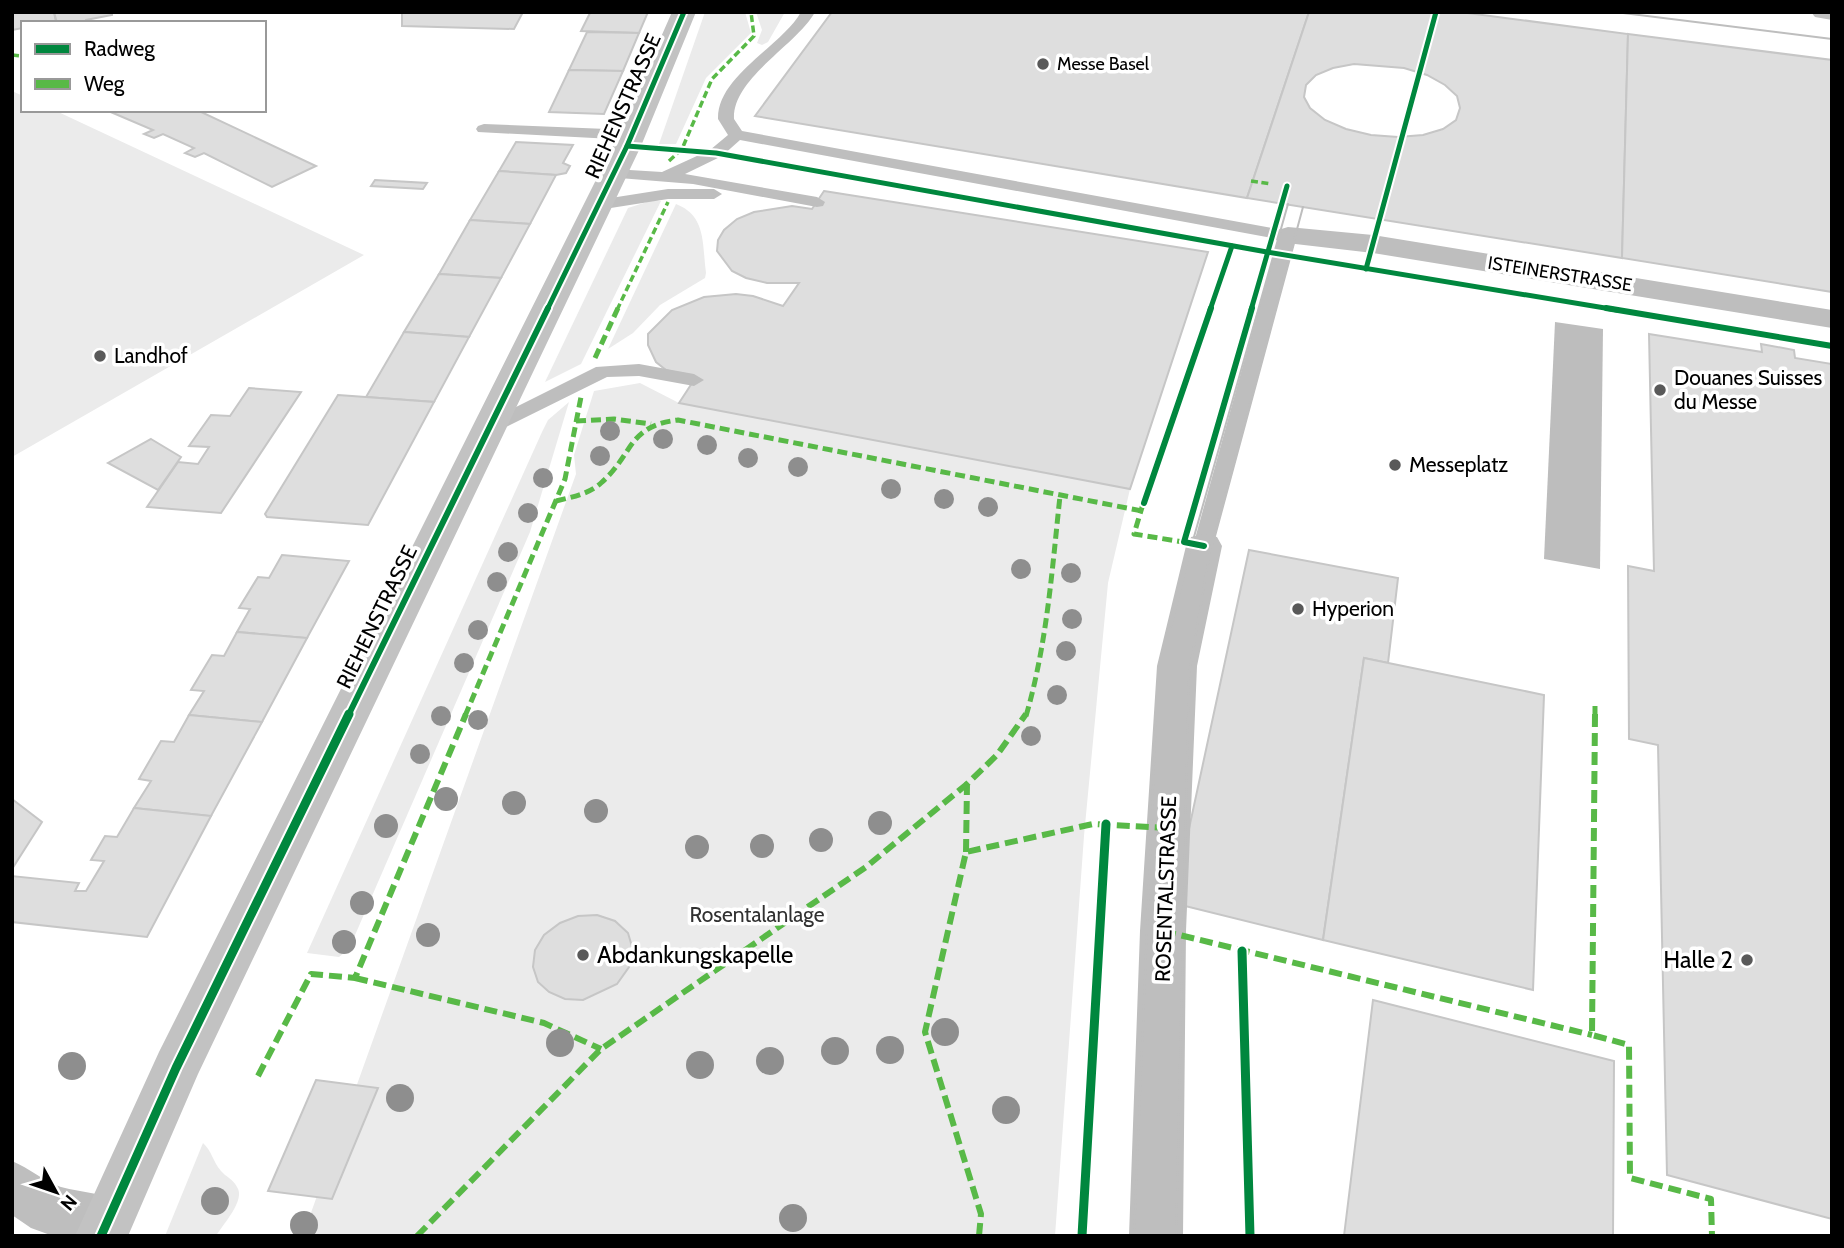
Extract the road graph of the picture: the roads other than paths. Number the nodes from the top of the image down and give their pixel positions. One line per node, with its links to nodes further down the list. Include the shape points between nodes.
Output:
1 (684, 12): 6 (main road, RIEHENSTRASSE)
2 (808, 12): 7 (lane, via 744,79 726,111 727,124)
3 (1823, 12): 4 (main road)
4 (1832, 13)
5 (484, 129): 6 (lane)
6 (632, 135): 8 (main road, RIEHENSTRASSE)
7 (737, 135): 9 (lane, via 716,153); 13 (lane)
8 (614, 174): 9 (lane); 12 (main road, RIEHENSTRASSE)
9 (667, 176): 10 (lane)
10 (784, 197): 11 (lane); 12 (lane, via 668,194)
11 (817, 202)
12 (598, 205): 16 (main road, RIEHENSTRASSE)
13 (1288, 236): 14 (street, ISTEINERSTRASSE, via 1373,244); 17 (lane)
14 (1832, 319)
15 (694, 380): 16 (lane, via 639,370 603,371)
16 (489, 428): 19 (main road, RIEHENSTRASSE, via 176,1068)
17 (1204, 546): 20 (street, ROSENTALSTRASSE, via 1177,666 1163,931)
18 (12, 1186): 19 (street, via 50,1210)
19 (104, 1228)
20 (1156, 1236)

